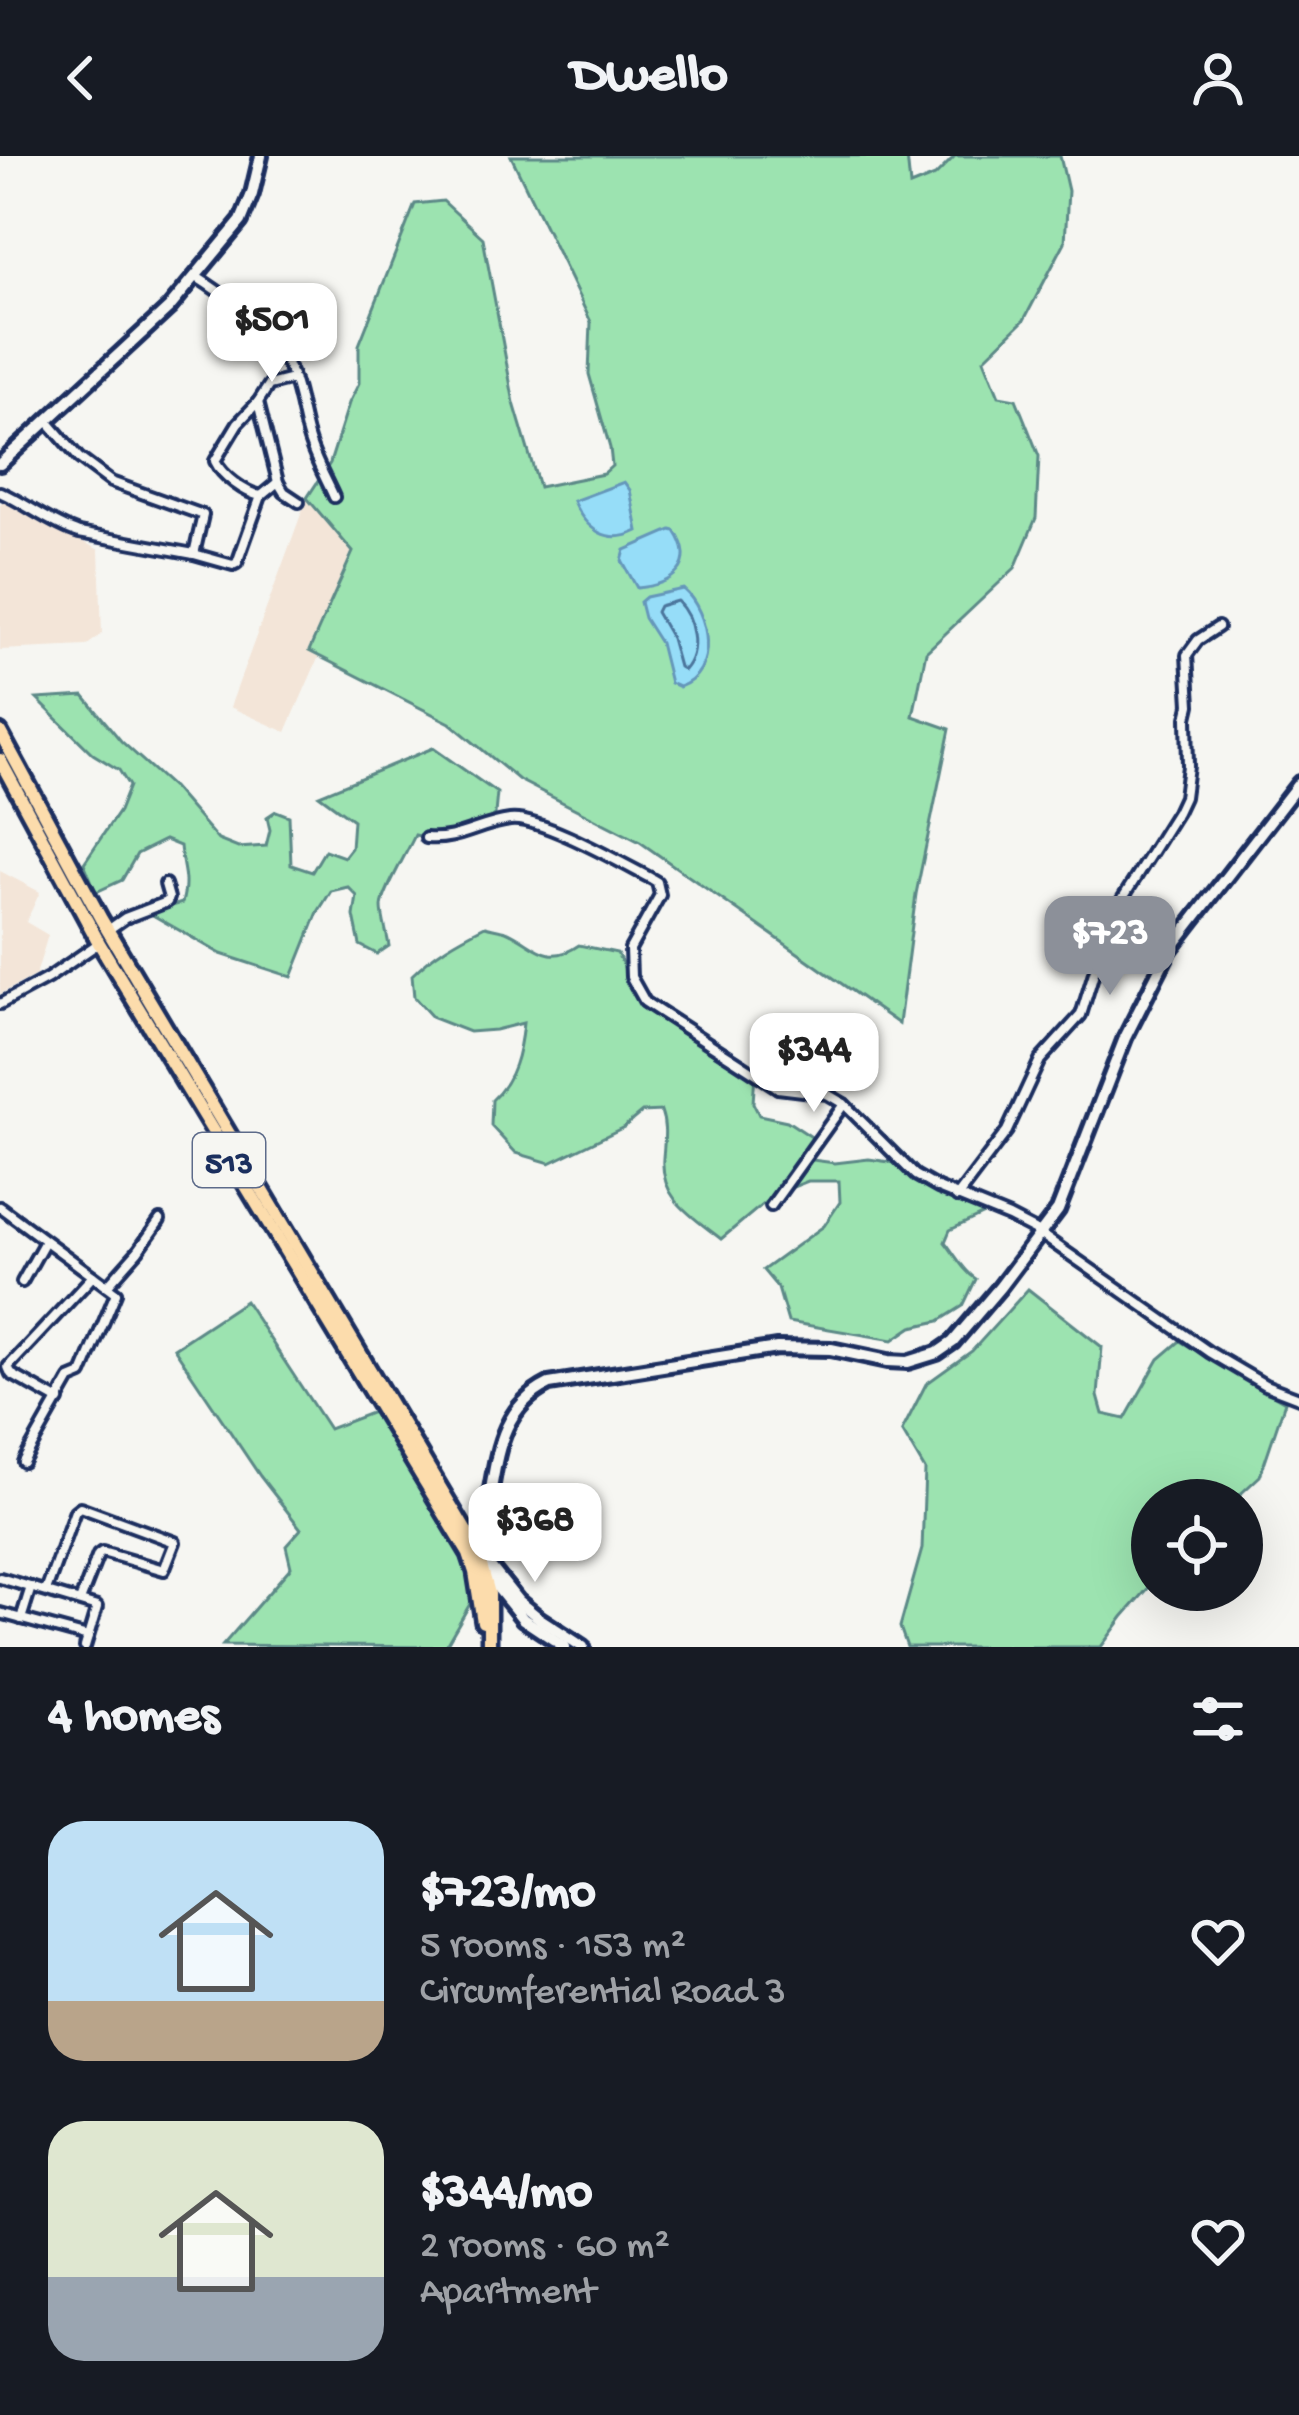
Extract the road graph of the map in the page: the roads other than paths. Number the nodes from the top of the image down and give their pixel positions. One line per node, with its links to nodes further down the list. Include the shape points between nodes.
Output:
1 (261, 156): 2 (main road, via 241,220)
2 (195, 276): 3 (street, via 268,336); 5 (main road)
3 (293, 379): 4 (street, via 269,385); 10 (street)
4 (258, 402): 7 (street); 9 (street, via 215,461)
5 (48, 422): 6 (main road); 12 (street, via 112,482 202,515)
6 (0, 464)
7 (278, 482): 9 (street); 11 (street)
8 (0, 492): 12 (street, via 65,529)
9 (261, 496): 12 (street, via 237,563)
10 (334, 497)
11 (298, 502)
12 (194, 554)
13 (1218, 627): 26 (street, via 1187,656 1184,797 1111,917 1081,1015 1040,1060 1007,1131)
14 (0, 732): 19 (main road, 513)
15 (0, 760): 20 (main road, 513)
16 (1299, 783): 30 (main road, via 1169,951 1125,1038 1058,1210)
17 (426, 838): 23 (street, via 522,820 652,878 660,895 630,950 637,990)
18 (165, 884): 19 (street, via 167,902)
19 (108, 930): 25 (main road, 513)
20 (99, 943): 21 (street); 25 (main road, 513)
21 (0, 1004)
22 (807, 1027): 23 (street)
23 (778, 1088): 24 (street)
24 (844, 1104): 26 (street, via 915,1175); 27 (street)
25 (220, 1132): 38 (main road, 513)
26 (957, 1197): 30 (street)
27 (771, 1206)
28 (0, 1207): 31 (street)
29 (160, 1220): 34 (street)
30 (1040, 1234): 35 (street, via 1209,1352); 38 (main road, via 968,1326 922,1359 777,1348 566,1379 535,1391 507,1424)
31 (45, 1241): 32 (street); 33 (street)
32 (93, 1276): 34 (street); 36 (street, via 8,1367)
33 (22, 1282)
34 (106, 1286): 36 (street, via 116,1293 82,1374)
35 (1299, 1397)
36 (58, 1401): 37 (street)
37 (23, 1462)
38 (472, 1551): 39 (main road, 513); 47 (main road); 48 (main road, 513)
39 (484, 1571): 47 (main road, via 524,1619); 48 (main road, 513, via 491,1620)
40 (0, 1578): 41 (street)
41 (32, 1587): 42 (street); 45 (street)
42 (46, 1591): 43 (street); 43 (street, via 80,1507 176,1542 164,1570 101,1552)
43 (80, 1601): 46 (street, via 98,1609)
44 (0, 1613): 45 (street)
45 (21, 1619): 46 (street)
46 (87, 1642)
47 (569, 1645): 49 (main road)
48 (485, 1647)
49 (539, 1647)

